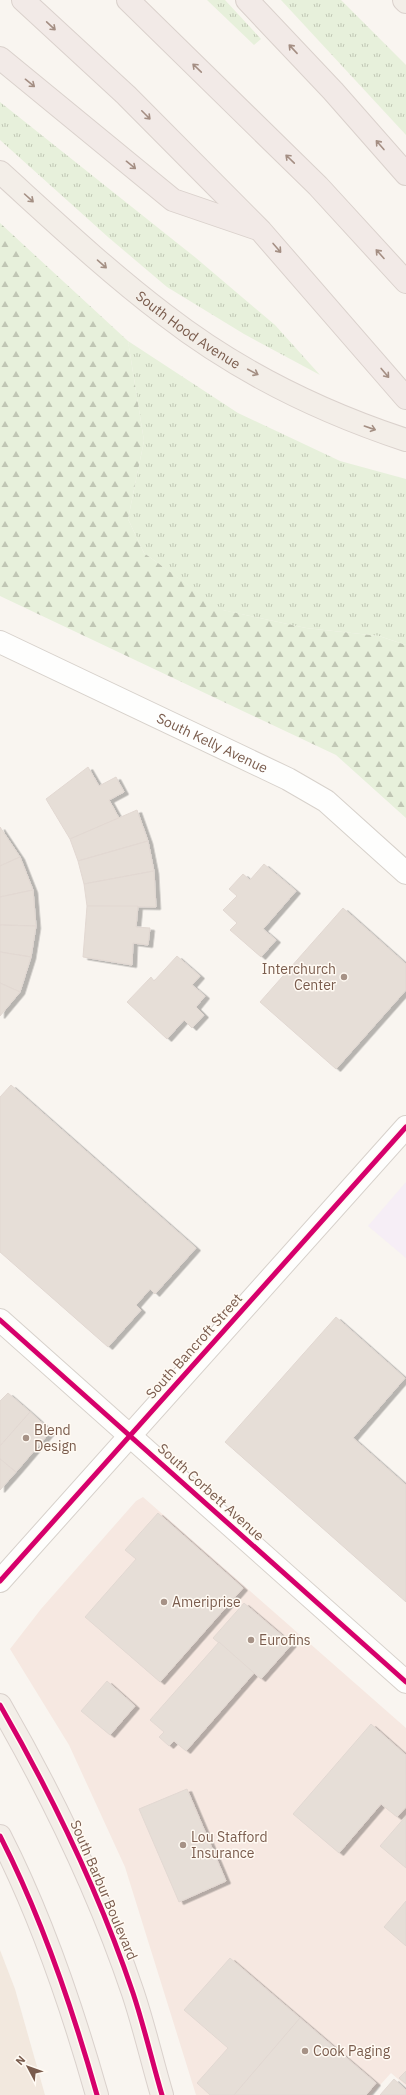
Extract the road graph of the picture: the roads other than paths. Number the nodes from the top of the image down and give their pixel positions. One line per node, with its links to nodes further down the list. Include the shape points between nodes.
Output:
1 (22, 0): 9 (highway, one-way to 9, via 126,96)
2 (128, 0): 10 (highway, one-way to 2, via 318,186)
3 (247, 0): 8 (highway, one-way to 3, via 333,91)
4 (404, 0): 5 (main road)
5 (406, 2)
6 (0, 58): 9 (highway, one-way to 9, via 173,200)
7 (0, 172): 12 (main road, South Hood Avenue, one-way to 12, via 121,280 166,316 239,365 366,427)
8 (406, 174)
9 (261, 230): 11 (highway, one-way to 11)
10 (406, 282)
11 (406, 398)
12 (406, 440)
13 (0, 642): 14 (street, South Kelly Avenue, via 288,779 326,801)
14 (406, 873)
15 (406, 1127): 17 (street, South Bancroft Street)
16 (0, 1320): 17 (street, South Corbett Avenue)
17 (130, 1435): 18 (street, South Bancroft Street); 19 (street, South Corbett Avenue)
18 (0, 1581)
19 (406, 1682)
20 (0, 1705): 23 (main road, South Barbur Boulevard, via 36,1767 95,1892 133,1994)
21 (0, 1836): 22 (main road, via 53,1960 79,2031)
22 (97, 2095)
23 (162, 2095)

